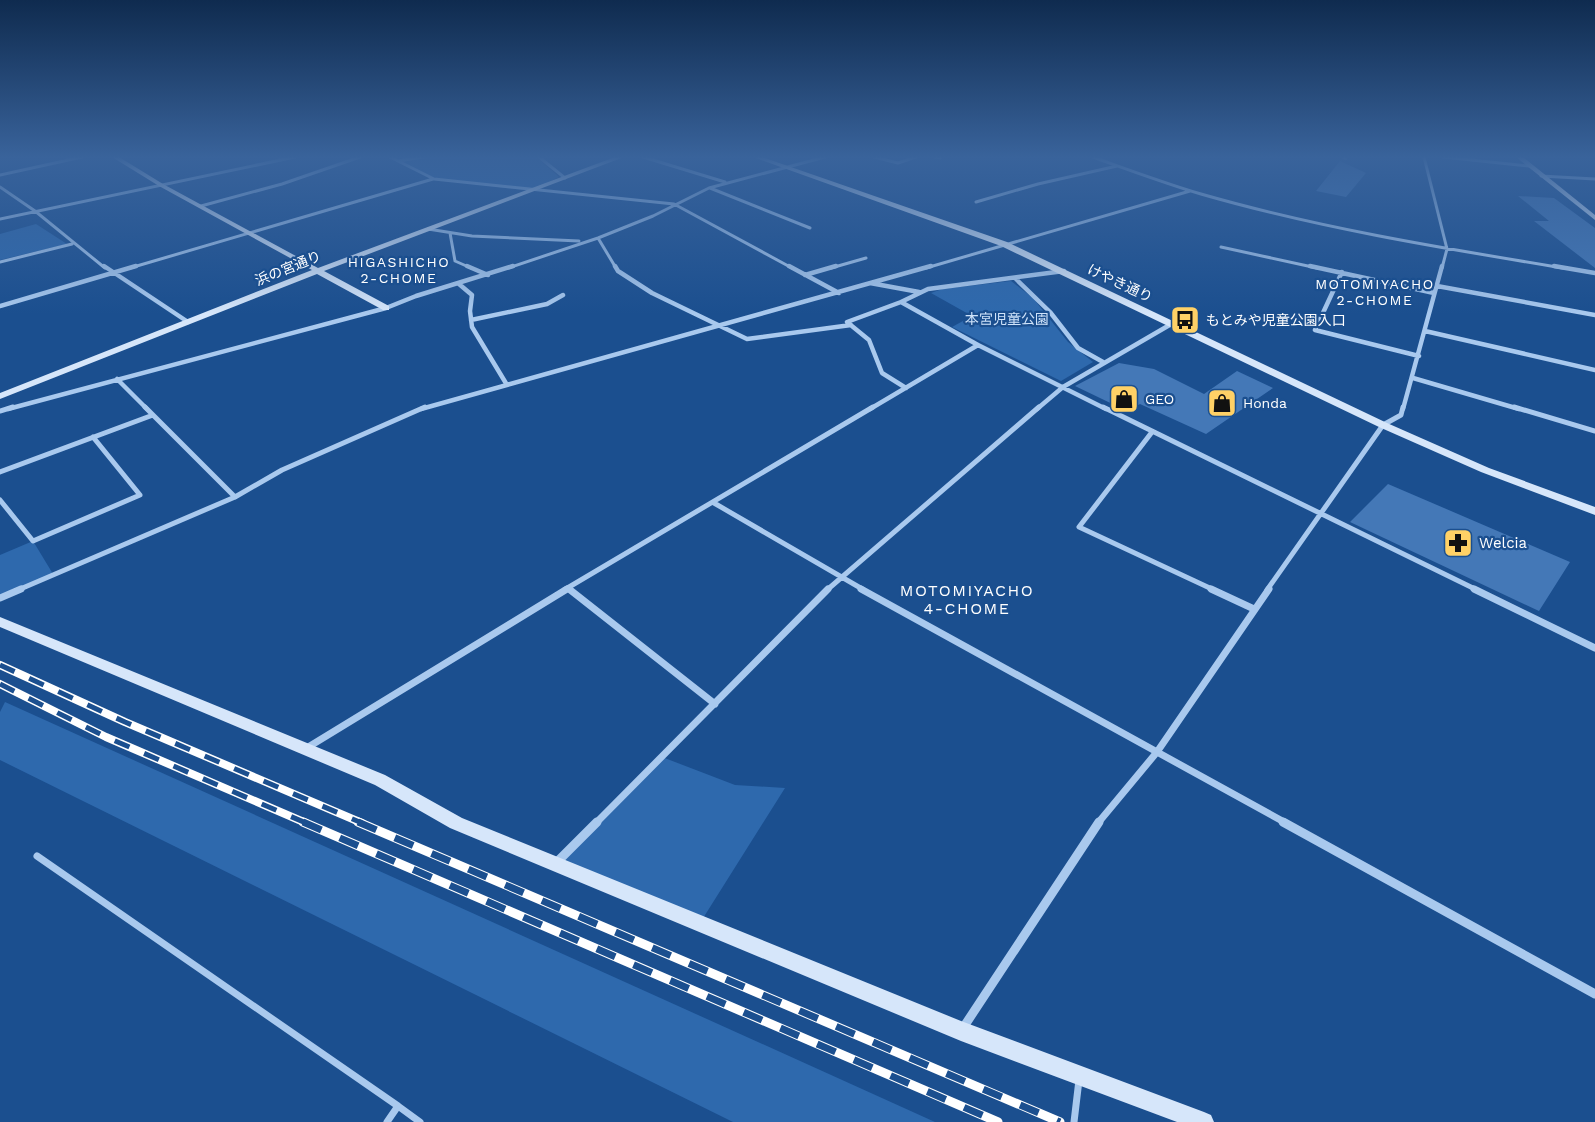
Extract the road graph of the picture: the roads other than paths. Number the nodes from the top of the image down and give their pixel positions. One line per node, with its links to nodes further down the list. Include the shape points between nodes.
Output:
1 (43, 209): 12 (street)
2 (207, 209): 17 (street)
3 (334, 209): 17 (street)
4 (480, 209): 15 (street, 浜の宮通り)
5 (665, 209): 18 (street)
6 (684, 209): 31 (street)
7 (763, 209): 14 (street)
8 (905, 209): 21 (street, けやき通り)
9 (1126, 209): 21 (street)
10 (1259, 209): 23 (street)
11 (1437, 209): 23 (street)
12 (35, 211): 13 (street); 20 (street)
13 (0, 219)
14 (810, 228)
15 (428, 229): 16 (street); 26 (street, 浜の宮通り)
16 (450, 233): 19 (street); 32 (street, via 455,261)
17 (253, 234): 26 (street); 29 (street)
18 (598, 238): 19 (street); 49 (street, via 618,271 652,293)
19 (584, 241): 32 (street)
20 (72, 244): 25 (street); 29 (street)
21 (1004, 244): 27 (street, けやき通り); 34 (street)
22 (1221, 247): 28 (street)
23 (1447, 249): 30 (street); 36 (street)
24 (867, 258): 31 (street)
25 (0, 262)
26 (317, 271): 43 (street); 46 (street, 浜の宮通り)
27 (1065, 271): 33 (street); 47 (street, けやき通り)
28 (1342, 272): 39 (street); 52 (street, via 1315,330)
29 (112, 273): 42 (street); 46 (street)
30 (1595, 273)
31 (805, 274): 38 (street)
32 (488, 275): 35 (street)
33 (1016, 279): 37 (street); 53 (street, via 1050,312 1078,348)
34 (869, 283): 37 (street); 38 (street)
35 (459, 284): 43 (street); 45 (street, via 472,295)
36 (1437, 286): 39 (street); 44 (street)
37 (920, 292): 41 (street)
38 (839, 293): 49 (street)
39 (1434, 293): 50 (street)
40 (563, 295): 45 (street, via 547,304)
41 (901, 302): 48 (street, via 847,322); 51 (street)
42 (0, 306)
43 (386, 308): 56 (street)
44 (1595, 315)
45 (471, 320): 57 (street)
46 (188, 322): 60 (street, 浜の宮通り)
47 (1173, 323): 53 (street); 63 (street, けやき通り)
48 (851, 325): 49 (street, via 747,339); 59 (street, via 869,340 882,373)
49 (720, 326): 57 (street)
50 (1425, 331): 52 (street); 54 (street)
51 (978, 345): 58 (street); 59 (street)
52 (1419, 356): 55 (street)
53 (1102, 362): 58 (street)
54 (1595, 370)
55 (1413, 378): 63 (street, via 1401,415); 64 (street)
56 (117, 379): 61 (street); 62 (street)
57 (507, 385): 68 (street, via 428,406 282,470)
58 (1063, 387): 65 (street); 73 (street)
59 (906, 388): 70 (street)
60 (0, 396)
61 (0, 411)
62 (153, 415): 66 (street); 68 (street)
63 (1383, 425): 71 (street, けやき通り, via 1485,470); 72 (street)
64 (1595, 431)
65 (1152, 432): 72 (street); 76 (street, via 1079,527)
66 (93, 437): 67 (street); 69 (street, via 140,495 33,541)
67 (0, 472)
68 (235, 497): 75 (street)
69 (0, 500)
70 (714, 503): 73 (street); 74 (street)
71 (1595, 511)
72 (1321, 512): 76 (street); 78 (street)
73 (840, 576): 79 (street); 81 (street)
74 (568, 588): 79 (street); 80 (street)
75 (0, 598)
76 (1254, 609): 81 (street)
77 (0, 622): 80 (street)
78 (1595, 648)
79 (715, 704): 83 (street)
80 (304, 750): 83 (street, via 380,780 456,823)
81 (1156, 752): 84 (street); 85 (street, via 1100,821)
82 (37, 856): 87 (lane)
83 (555, 863): 85 (street)
84 (1595, 994)
85 (962, 1031): 86 (street)
86 (1080, 1076): 90 (lane); 91 (street)
87 (398, 1106): 88 (lane); 89 (lane)
88 (387, 1122)
89 (420, 1122)
90 (1074, 1122)
91 (1204, 1122)

